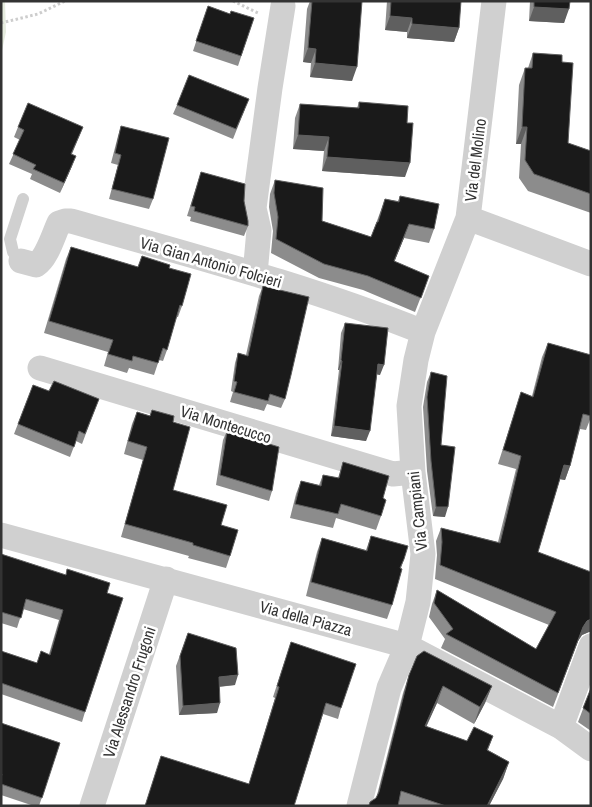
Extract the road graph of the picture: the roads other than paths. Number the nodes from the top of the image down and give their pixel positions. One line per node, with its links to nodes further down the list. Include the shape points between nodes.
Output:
1 (494, 1): 4 (street, Via del Molino)
2 (284, 4): 7 (street, via 254,208 259,230)
3 (23, 199): 5 (lane, via 10,239 13,252)
4 (468, 218): 6 (street, Via del Molino); 8 (street, Via Campiani)
5 (21, 261): 7 (street, Via Gian Antonio Folcieri, via 36,265 41,262 59,223 71,221)
6 (591, 264)
7 (255, 274): 8 (street, Via Gian Antonio Folcieri, via 376,313)
8 (423, 332): 10 (street, Via Campiani, via 409,406)
9 (40, 368): 10 (street, Via Montecucco, via 393,474)
10 (413, 472): 13 (street, Via Campiani, via 423,554 418,602)
11 (1, 535): 12 (street, Via della Piazza)
12 (166, 579): 13 (street, Via della Piazza); 17 (street, Via Alessandro Frugoni)
13 (407, 646): 15 (street, Via della Piazza); 18 (street, Via Campiani, via 389,688)
14 (591, 646): 15 (street)
15 (561, 727): 16 (street, Via della Piazza)
16 (591, 749)
17 (92, 806)
18 (359, 806)

